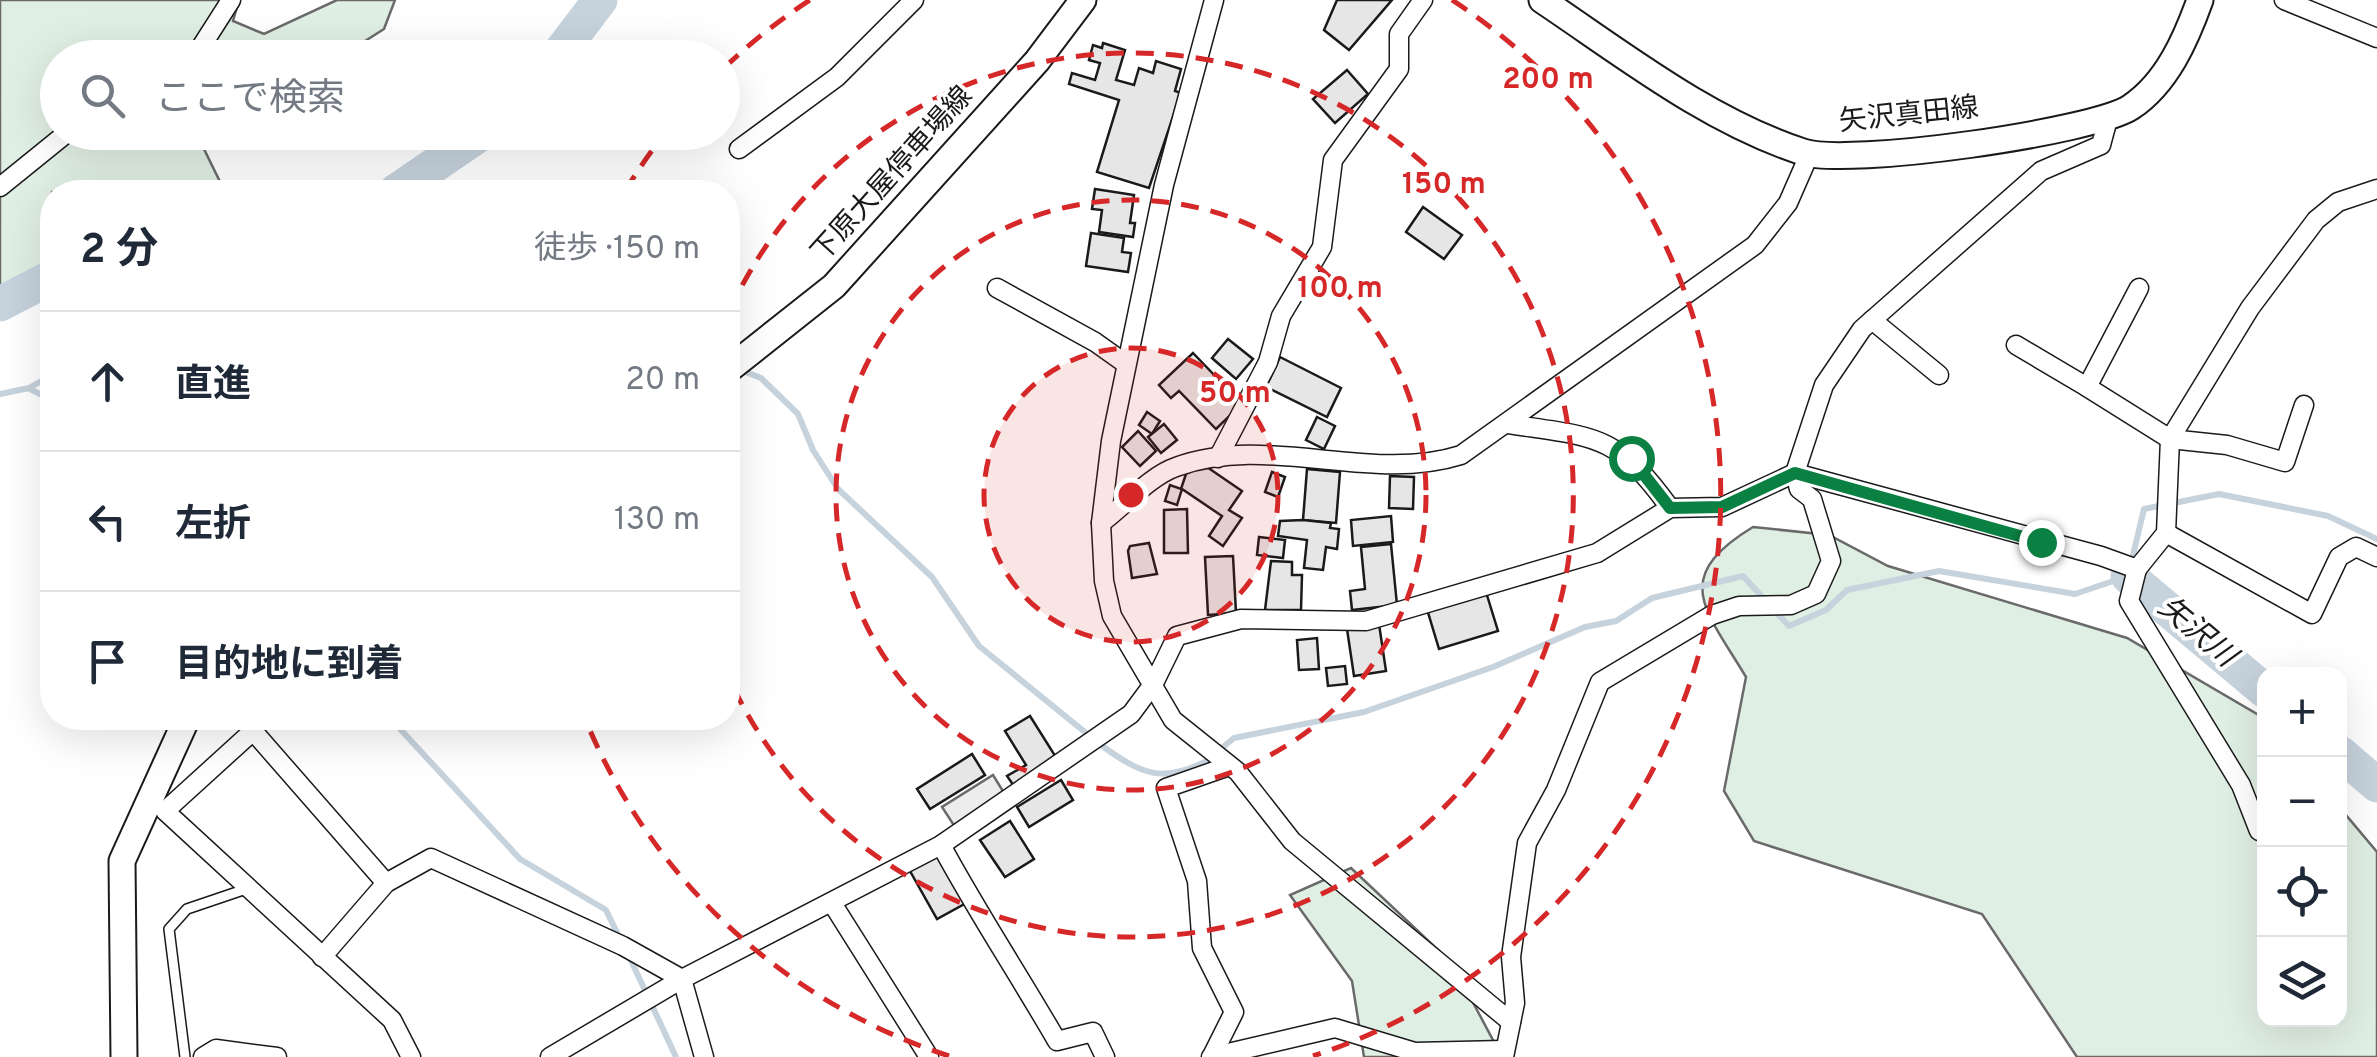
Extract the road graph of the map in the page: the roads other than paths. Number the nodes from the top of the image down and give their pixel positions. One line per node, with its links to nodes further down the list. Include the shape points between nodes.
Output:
1 (231, 0): 10 (street)
2 (914, 0): 12 (street, via 837,77)
3 (1084, 0): 21 (main road, 下原大屋停車場線, via 834,286)
4 (1214, 0): 22 (street, via 1164,185)
5 (1423, 0): 28 (street, via 1400,34 1399,69 1333,160 1322,247 1281,316 1268,362)
6 (1542, 0): 14 (main road, 矢沢真田線, via 1755,135)
7 (2200, 0): 11 (main road, 矢沢真田線, via 2170,64 2146,95)
8 (2284, 0): 9 (street)
9 (2377, 38)
10 (205, 40)
11 (2108, 119): 14 (main road, 矢沢真田線, via 1906,152); 19 (street, via 2101,145 2041,171)
12 (740, 148)
13 (46, 150): 15 (street)
14 (1809, 154): 26 (street, via 1788,203 1756,245)
15 (0, 187)
16 (2377, 189): 27 (street, via 2338,202 2316,220 2250,308)
17 (997, 288): 22 (street)
18 (2140, 288): 24 (street)
19 (1872, 320): 23 (street); 29 (street, via 1824,385)
20 (2016, 345): 24 (street)
21 (740, 361)
22 (1126, 364): 33 (street)
23 (1939, 375)
24 (2087, 387): 27 (street)
25 (2304, 405): 27 (street, via 2285,462 2227,445)
26 (1508, 424): 28 (street, via 1461,455 1437,462); 32 (street, via 1604,442 1631,458)
27 (2170, 439): 34 (street)
28 (1218, 458): 33 (street, via 1171,468)
29 (1795, 473): 30 (street); 31 (street, via 1799,490); 32 (street, via 1722,507)
30 (1820, 480): 31 (street); 36 (street)
31 (1812, 499): 47 (street, via 1831,562 1816,594 1792,605 1739,606 1712,616 1600,682 1527,844 1511,957)
32 (1670, 508): 37 (street, via 1597,553 1366,621 1241,619 1177,636)
33 (1102, 522): 37 (street, via 1112,616)
34 (2166, 533): 35 (street, via 2312,614 2339,557 2356,547); 36 (street)
35 (2377, 556)
36 (2137, 570): 40 (street, via 2129,601 2241,785)
37 (1154, 683): 39 (street, via 1173,720); 41 (street, via 1101,738)
38 (182, 730): 50 (main road, via 122,860)
39 (1228, 766): 47 (street, via 1292,841); 59 (street, via 1166,788 1196,881 1202,948 1234,1012)
40 (2257, 827)
41 (941, 845): 44 (street); 58 (street, via 1058,1040 1093,1032)
42 (386, 883): 43 (street, via 252,731 165,810); 45 (street); 46 (street, via 431,858)
43 (249, 888): 45 (street); 51 (lane, via 187,909 169,929)
44 (832, 903): 46 (street); 57 (street)
45 (322, 957): 54 (street, via 392,1020)
46 (682, 979): 48 (street); 56 (street)
47 (1511, 1022): 49 (street)
48 (574, 1052): 55 (street)
49 (1504, 1054): 59 (street, via 1415,1052 1335,1028)
50 (124, 1057)
51 (184, 1057)
52 (203, 1057): 53 (street, via 216,1050)
53 (277, 1057)
54 (411, 1057)
55 (550, 1057)
56 (704, 1057)
57 (929, 1057)
58 (1106, 1057)
59 (1211, 1057)

